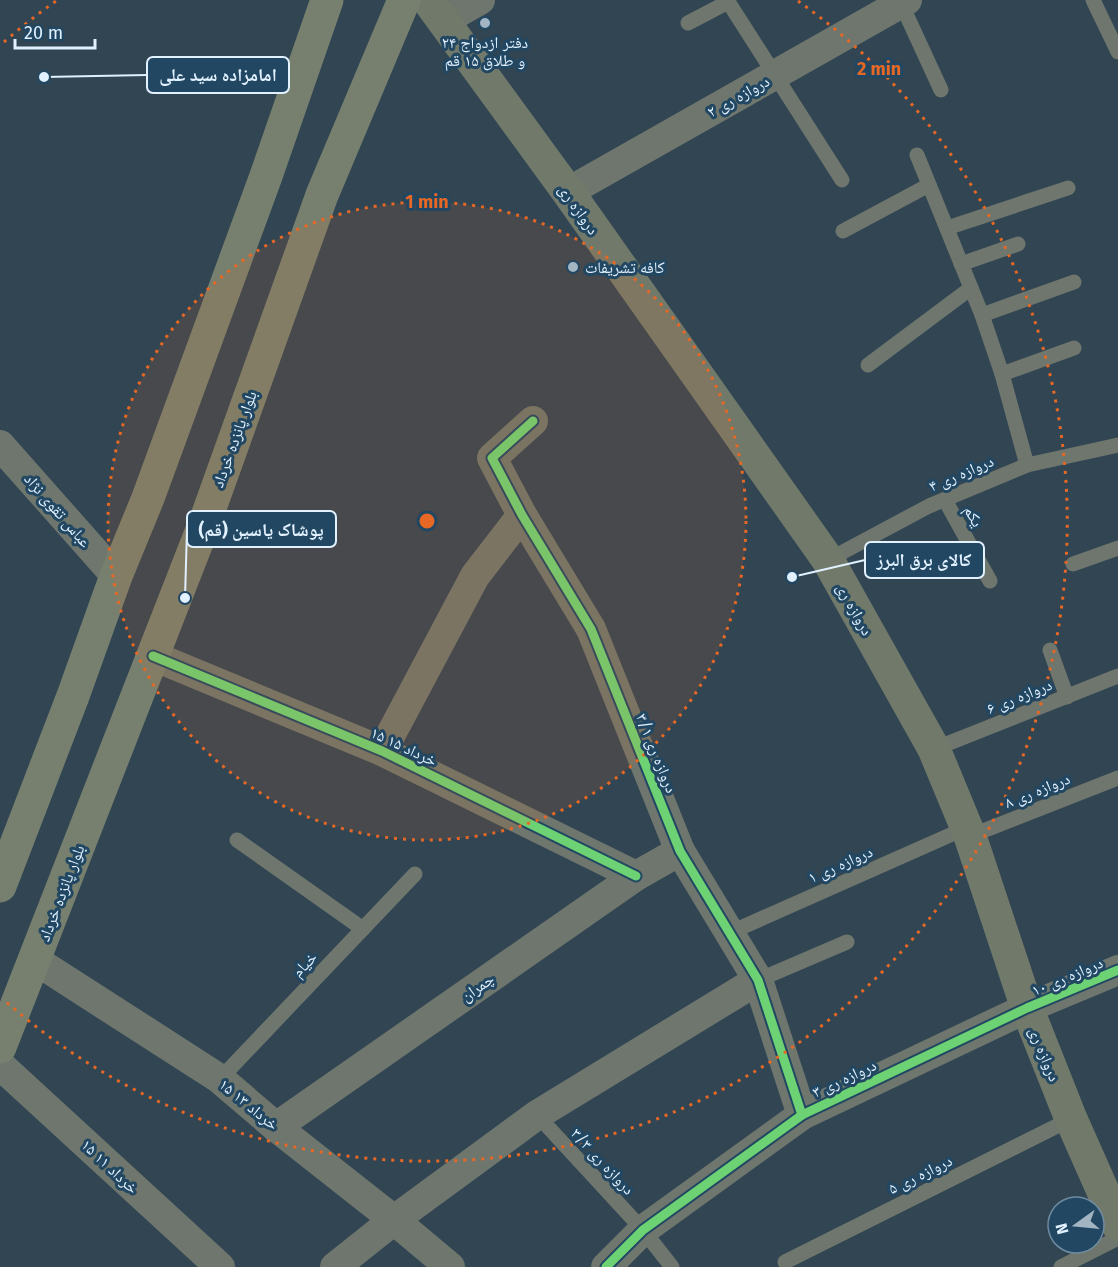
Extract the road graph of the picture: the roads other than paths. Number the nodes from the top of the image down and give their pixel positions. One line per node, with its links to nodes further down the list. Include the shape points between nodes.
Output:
1 (327, 0): 36 (main road, via 266,176)
2 (404, 0): 39 (main road, بلوار پانزده خرداد, via 322,195)
3 (480, 0): 7 (street)
4 (1093, 0): 9 (lane)
5 (727, 1): 8 (lane); 10 (lane)
6 (904, 2): 10 (street, دروازه ری ۲); 11 (lane)
7 (435, 10): 16 (main road, دروازه ری)
8 (688, 23)
9 (1117, 47)
10 (774, 76): 13 (lane); 16 (street, دروازه ری ۲)
11 (941, 90)
12 (917, 155): 14 (lane)
13 (842, 180)
14 (929, 185): 17 (lane); 18 (lane)
15 (1068, 188): 17 (lane)
16 (568, 192): 34 (main road, دروازه ری)
17 (946, 228): 20 (lane)
18 (843, 231)
19 (1018, 244): 20 (lane)
20 (961, 264): 22 (lane)
21 (1074, 282): 23 (lane)
22 (971, 288): 23 (lane); 25 (lane)
23 (982, 315): 26 (lane)
24 (1074, 348): 26 (lane)
25 (868, 365)
26 (1002, 374): 30 (lane)
27 (533, 421): 32 (street, دروازه ری ۳/۱, via 492,458)
28 (0, 445): 36 (street, عباس تقوی نژاد)
29 (1118, 445): 30 (lane, دروازه ری ۴)
30 (1027, 465): 31 (lane, دروازه ری ۴)
31 (945, 500): 34 (lane, دروازه ری ۴); 37 (lane, یکم)
32 (522, 515): 43 (street, via 475,576); 47 (street, دروازه ری ۳/۱, via 591,629)
33 (1118, 548): 35 (lane)
34 (828, 560): 42 (main road, دروازه ری)
35 (1073, 564)
36 (116, 576): 50 (main road)
37 (990, 581)
38 (1050, 650): 41 (lane)
39 (153, 656): 43 (street, ۱۵ خرداد ۱۵); 54 (main road, بلوار پانزده خرداد)
40 (1118, 676): 41 (lane, دروازه ری ۶)
41 (1067, 697): 42 (lane, دروازه ری ۶)
42 (933, 749): 45 (main road, دروازه ری)
43 (382, 751): 49 (street, ۱۵ خرداد ۱۵)
44 (1118, 778): 45 (lane, دروازه ری ۸)
45 (968, 832): 52 (lane, دروازه ری ۱); 57 (main road, دروازه ری)
46 (237, 840): 51 (lane)
47 (681, 851): 49 (street, چمران); 52 (street, دروازه ری ۳/۱)
48 (415, 874): 51 (lane, خیام)
49 (636, 876): 64 (street, چمران)
50 (0, 886)
51 (363, 929): 60 (lane, خیام)
52 (729, 933): 56 (street, دروازه ری ۳/۱)
53 (847, 942): 56 (lane)
54 (35, 960): 58 (main road, بلوار پانزده خرداد); 60 (street, ۱۵ خرداد ۱۳)
55 (1118, 970): 57 (street, دروازه ری ۱۰)
56 (758, 980): 61 (street); 62 (street, دروازه ری ۳/۱)
57 (1027, 1008): 62 (street, دروازه ری ۳); 63 (main road, دروازه ری)
58 (0, 1047)
59 (0, 1065): 70 (street, ۱۵ خرداد ۱۱)
60 (220, 1079): 64 (street, ۱۵ خرداد ۱۳)
61 (537, 1115): 65 (street); 67 (lane, دروازه ری ۳/۳)
62 (802, 1115): 67 (street, دروازه ری ۳)
63 (1071, 1119): 66 (main road, دروازه ری); 69 (lane, دروازه ری ۵)
64 (276, 1126): 65 (street, ۱۵ خرداد ۱۳)
65 (394, 1220): 71 (street); 72 (street, ۱۵ خرداد ۱۳)
66 (1118, 1226)
67 (643, 1230): 73 (street, دروازه ری ۳); 74 (lane, دروازه ری ۳/۳)
68 (1118, 1238): 75 (lane)
69 (785, 1262)
70 (220, 1267)
71 (335, 1267)
72 (450, 1267)
73 (606, 1267)
74 (672, 1267)
75 (1061, 1267)

